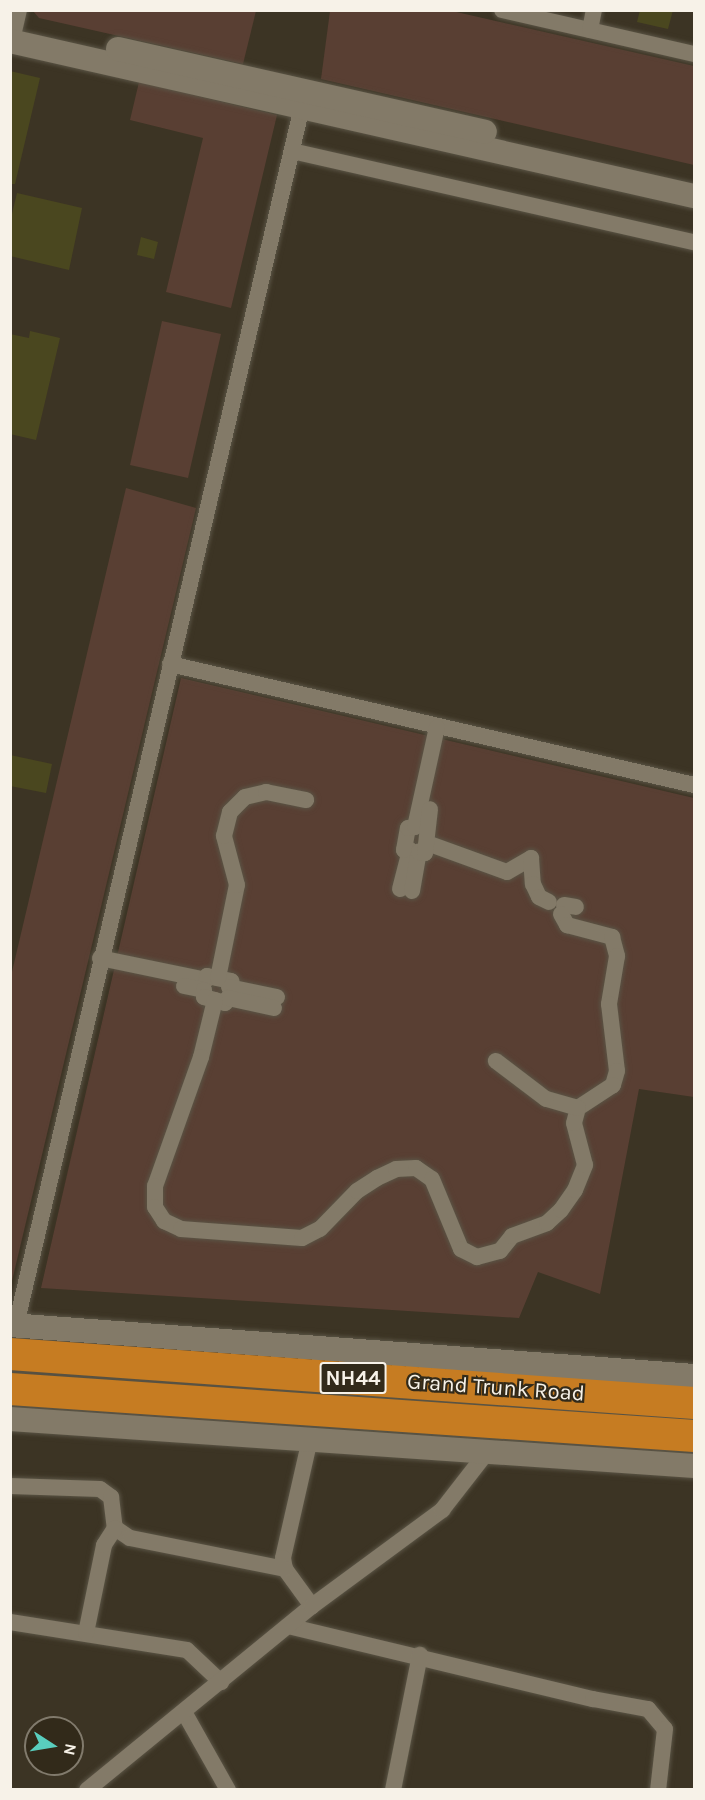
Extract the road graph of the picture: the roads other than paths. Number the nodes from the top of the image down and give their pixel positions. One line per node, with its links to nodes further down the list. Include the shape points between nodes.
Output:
1 (502, 10): 4 (street)
2 (594, 10): 4 (street)
3 (12, 26): 6 (street)
4 (590, 30): 5 (street)
5 (694, 54)
6 (304, 99): 7 (street); 8 (street); 9 (street)
7 (292, 151): 10 (street); 11 (street)
8 (694, 179)
9 (694, 196)
10 (694, 242)
11 (170, 664): 12 (street); 16 (street)
12 (443, 728): 13 (street); 15 (street, via 425,830 429,831); 15 (street, via 415,827 408,828 404,850 410,850 406,890 419,852 425,853)
13 (694, 785)
14 (306, 800): 17 (street, via 266,792 245,797 230,812 224,836 237,885)
15 (427, 843): 20 (street, via 507,872 531,858 533,884 539,897 562,907 567,925 612,937 617,956 609,1004 617,1071 613,1085)
16 (99, 963): 17 (street, via 206,980 207,976); 18 (street, via 204,990 204,997); 21 (street)
17 (218, 978): 18 (street, via 231,981 229,987 275,1002)
18 (215, 1000): 20 (street, via 201,1057 155,1186 155,1207 164,1221 181,1229 302,1238 320,1229 357,1191 377,1178 396,1168 416,1168 432,1179 461,1249 477,1257 500,1251 512,1236 547,1223 575,1190 585,1165 574,1124)
19 (496, 1061): 20 (street, via 546,1099)
20 (578, 1108)
21 (12, 1335): 22 (street); 24 (highway, Grand Trunk Road / NH44)
22 (694, 1376)
23 (10, 1389): 26 (highway, Grand Trunk Road / NH44)
24 (694, 1403)
25 (10, 1419): 27 (street)
26 (694, 1436)
27 (310, 1439): 28 (street); 32 (street, via 285,1547)
28 (488, 1451): 29 (street); 33 (street, via 442,1510)
29 (694, 1466)
30 (10, 1486): 31 (street, via 108,1492)
31 (116, 1528): 32 (street, via 130,1538); 36 (street, via 104,1545)
32 (285, 1569): 33 (street)
33 (312, 1606): 35 (street)
34 (10, 1622): 36 (street)
35 (288, 1626): 37 (street); 38 (street)
36 (86, 1633): 38 (street, via 187,1650)
37 (420, 1655): 42 (street); 43 (street, via 593,1700 648,1709 665,1729)
38 (221, 1682): 39 (street)
39 (184, 1712): 40 (street); 41 (street)
40 (87, 1790)
41 (228, 1790)
42 (393, 1790)
43 (658, 1790)

